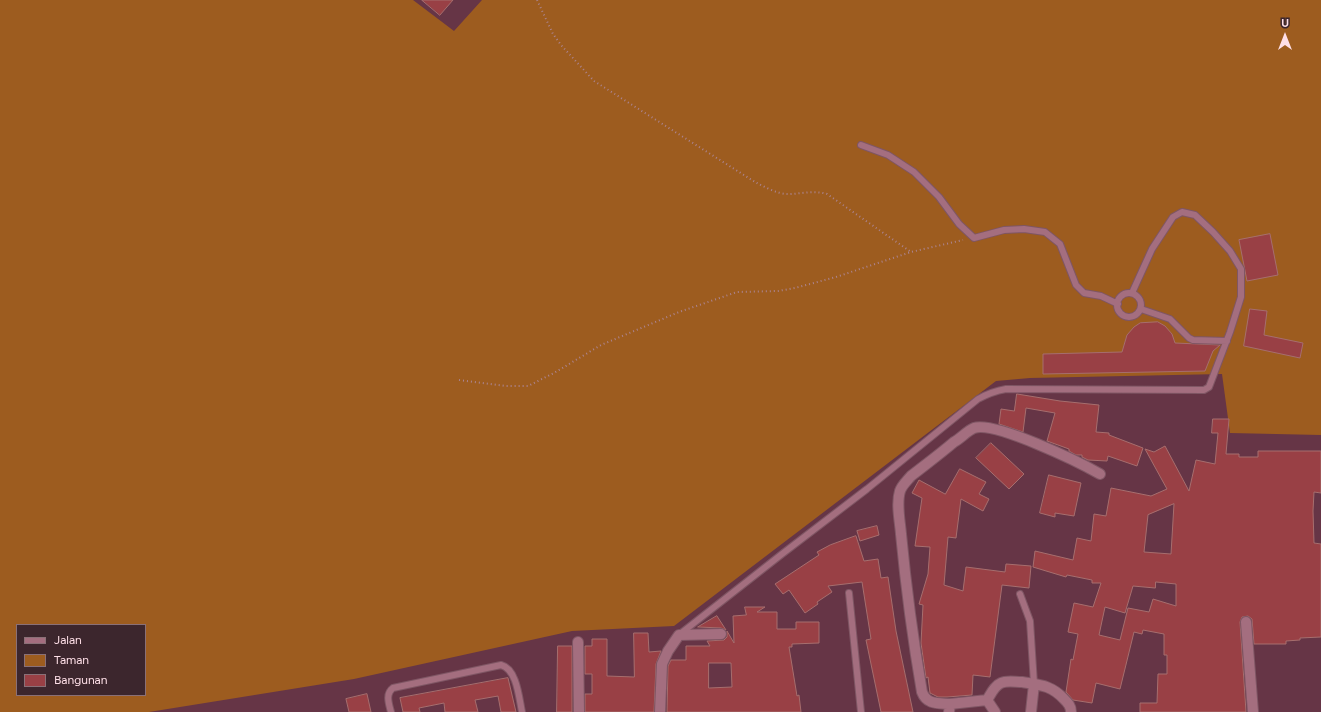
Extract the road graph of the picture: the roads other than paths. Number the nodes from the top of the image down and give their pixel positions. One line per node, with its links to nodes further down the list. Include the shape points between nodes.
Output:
1 (861, 145): 3 (lane, via 888,155 914,172 974,238 1024,228 1045,232 1060,244 1076,285 1084,293 1101,296)
2 (1132, 293): 3 (lane, via 1122,296); 4 (lane, via 1138,296); 5 (lane, via 1152,249 1174,217 1182,212 1195,215 1230,251 1241,269 1241,297)
3 (1118, 304): 4 (lane, via 1118,309 1125,316 1134,316)
4 (1141, 308): 5 (lane, via 1170,319 1193,340)
5 (1227, 341): 11 (lane, via 1209,387 1204,390 1006,389 988,394)
6 (1100, 474): 15 (street, via 1054,450 983,426 970,430 903,485 898,503 922,692 930,703)
7 (849, 593): 20 (lane)
8 (1020, 594): 13 (lane, via 1030,621)
9 (1246, 622): 24 (street)
10 (721, 634): 11 (street)
11 (679, 635): 19 (street, via 662,664)
12 (578, 642): 18 (street)
13 (1034, 684): 14 (street, via 1002,682 996,686); 22 (street); 23 (street, via 1058,692 1068,703)
14 (987, 700): 15 (street); 21 (street)
15 (949, 708)
16 (391, 712): 17 (lane, via 388,694 393,688 502,665 510,670 514,677)
17 (522, 712)
18 (579, 712)
19 (660, 712)
20 (861, 712)
21 (995, 712)
22 (1031, 712)
23 (1071, 712)
24 (1253, 712)

